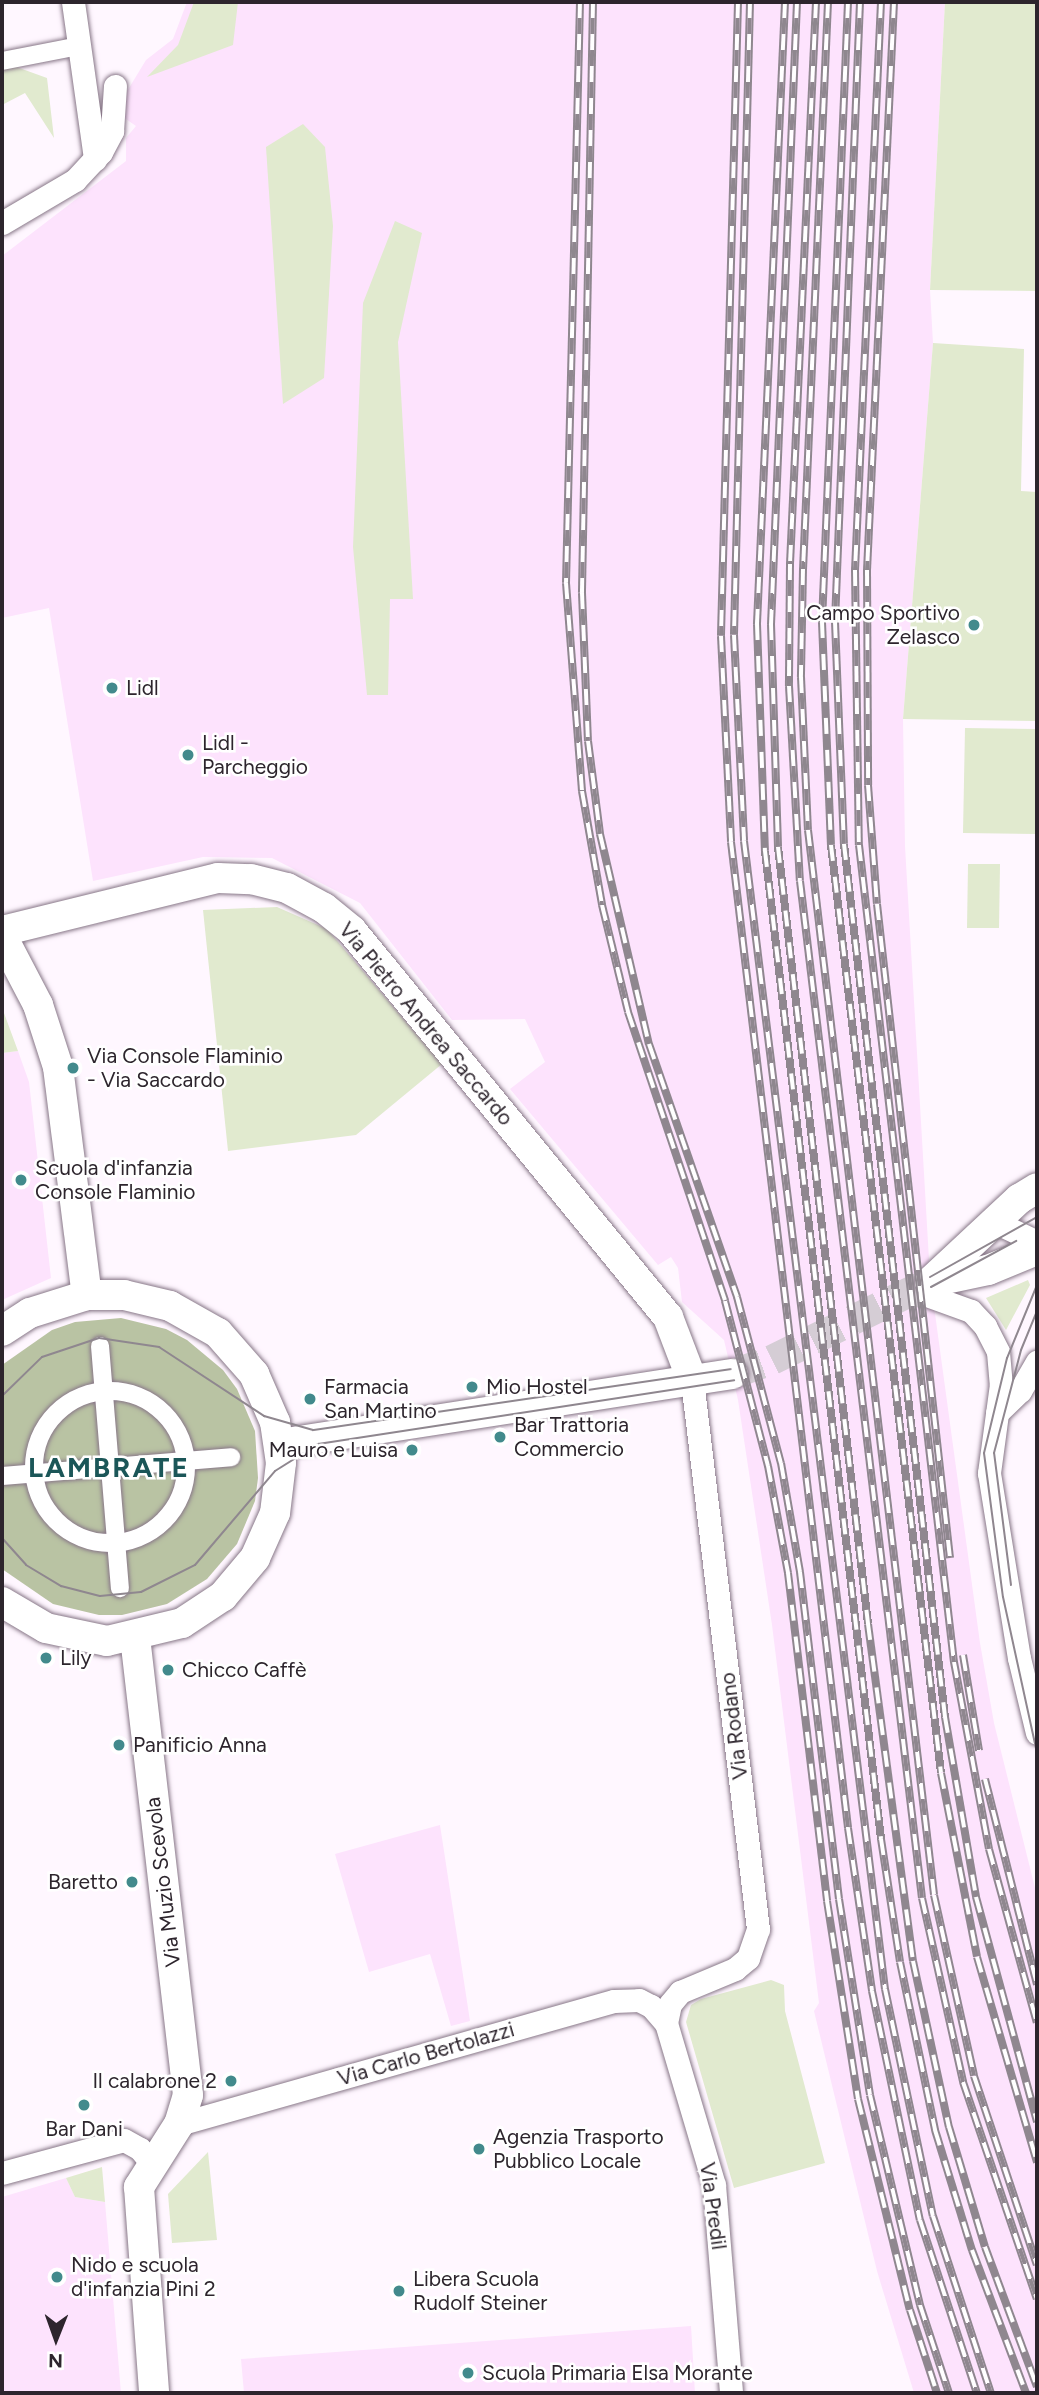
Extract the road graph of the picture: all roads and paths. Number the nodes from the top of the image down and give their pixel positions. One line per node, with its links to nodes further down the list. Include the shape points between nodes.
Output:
1 (73, 2): 5 (street)
2 (69, 48): 3 (street)
3 (2, 61)
4 (115, 86): 5 (street, via 112,131)
5 (94, 159): 6 (street, via 75,180)
6 (2, 223)
7 (2, 933): 12 (street, via 38,1005 58,1067); 18 (street, Via Pietro Andrea Saccardo, via 218,878 287,888 324,908 352,930 668,1317)
8 (1037, 1188): 9 (street)
9 (995, 1222): 10 (street); 11 (street, via 930,1282 988,1270)
10 (1037, 1242)
11 (1037, 1250)
12 (87, 1295): 14 (street, via 30,1312); 21 (street, via 144,1298 170,1306 218,1333 254,1374 267,1398)
13 (932, 1297): 20 (street, via 971,1311 992,1336 1000,1364)
14 (2, 1331)
15 (100, 1346): 19 (street)
16 (1037, 1361): 20 (street, via 1020,1391)
17 (733, 1374): 18 (street)
18 (692, 1380): 21 (street); 32 (street, Via Rodano, via 758,1929 756,1945 743,1964 680,1992 670,2004)
19 (104, 1392): 23 (street, via 137,1396 159,1409 175,1429); 24 (street); 25 (street, via 79,1398 52,1418 39,1440)
20 (997, 1413): 31 (street, via 989,1474 1019,1658)
21 (279, 1444): 30 (street, via 275,1513 241,1578 204,1611)
22 (231, 1457): 23 (street)
23 (185, 1461): 24 (street); 27 (street, via 181,1494 162,1522 141,1536)
24 (110, 1467): 25 (street); 27 (street)
25 (34, 1473): 26 (street); 27 (street, via 44,1505 61,1524 91,1540)
26 (2, 1476)
27 (116, 1542): 28 (street)
28 (120, 1588)
29 (2, 1602): 30 (street, via 47,1628 76,1636 107,1641)
30 (135, 1637): 33 (street, Via Muzio Scevola, via 188,2095)
31 (1037, 1733)
32 (666, 2023): 33 (street, Via Carlo Bertolazzi, via 639,2000 614,2001); 37 (street, Via Predil, via 714,2185)
33 (179, 2124): 34 (street, Via Muzio Scevola)
34 (152, 2164): 35 (street, via 140,2149 124,2140); 36 (street, Via Muzio Scevola, via 138,2197)
35 (2, 2174)
36 (154, 2393)
37 (731, 2393)

